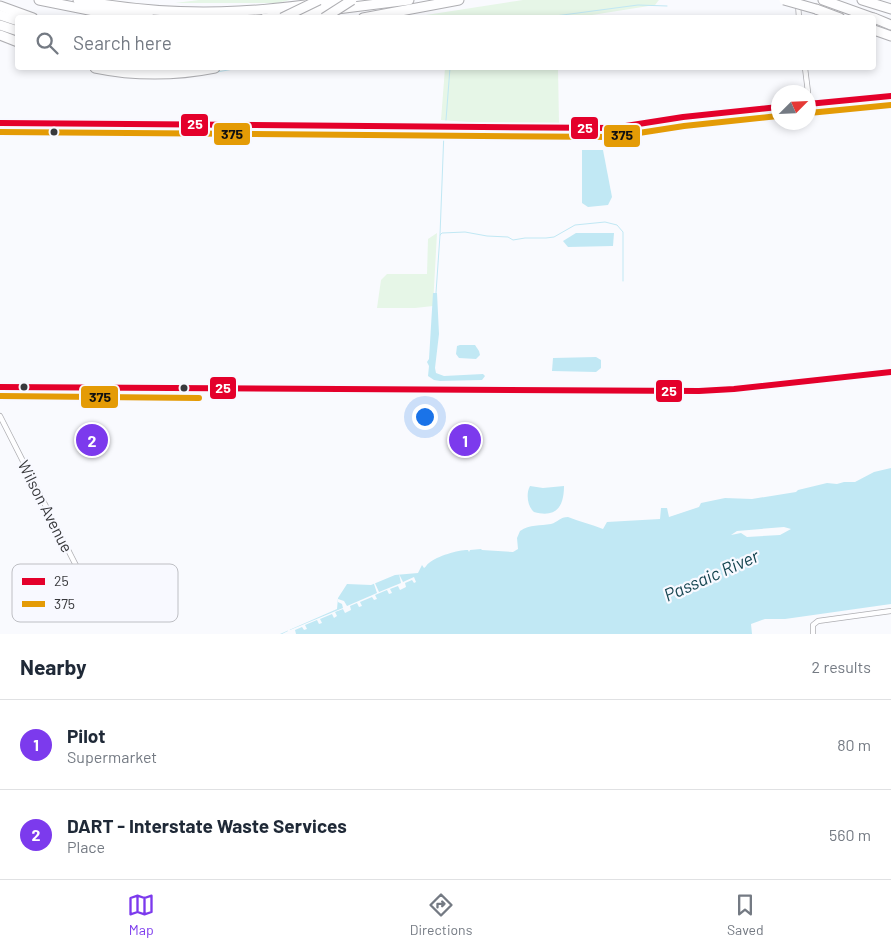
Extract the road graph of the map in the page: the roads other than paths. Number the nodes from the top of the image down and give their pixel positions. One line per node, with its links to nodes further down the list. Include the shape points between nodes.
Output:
1 (39, 0): 16 (highway)
2 (78, 0): 4 (highway, via 141,9 212,12)
3 (319, 0): 17 (highway, bridge)
4 (345, 0)
5 (352, 0): 19 (highway, bridge)
6 (409, 0): 18 (highway)
7 (459, 0): 20 (highway)
8 (784, 0): 22 (highway, bridge)
9 (798, 0): 21 (street)
10 (823, 0): 23 (highway)
11 (862, 0): 13 (highway)
12 (0, 6): 15 (highway)
13 (891, 9)
14 (0, 15): 25 (highway)
15 (25, 15)
16 (125, 15)
17 (288, 15)
18 (290, 15)
19 (329, 15)
20 (378, 15)
21 (799, 15)
22 (832, 15)
23 (865, 15)
24 (876, 19): 26 (highway)
25 (15, 21)
26 (891, 24)
27 (0, 25): 28 (highway)
28 (15, 30)
29 (876, 30): 31 (highway); 32 (highway)
30 (0, 35): 33 (highway)
31 (891, 36)
32 (891, 40)
33 (15, 41)
34 (109, 70): 35 (highway, via 171,74)
35 (200, 70)
36 (805, 70): 37 (street)
37 (807, 85)
38 (891, 96): 39 (street)
39 (816, 102)
40 (771, 108): 41 (street)
41 (723, 113)
42 (711, 114): 43 (street, via 613,128)
43 (0, 123)
44 (891, 372): 45 (main road, via 699,391)
45 (0, 386)
46 (0, 416): 47 (street, Wilson Avenue)
47 (75, 564)
48 (891, 612): 49 (street, via 818,621 813,625)
49 (813, 634)

